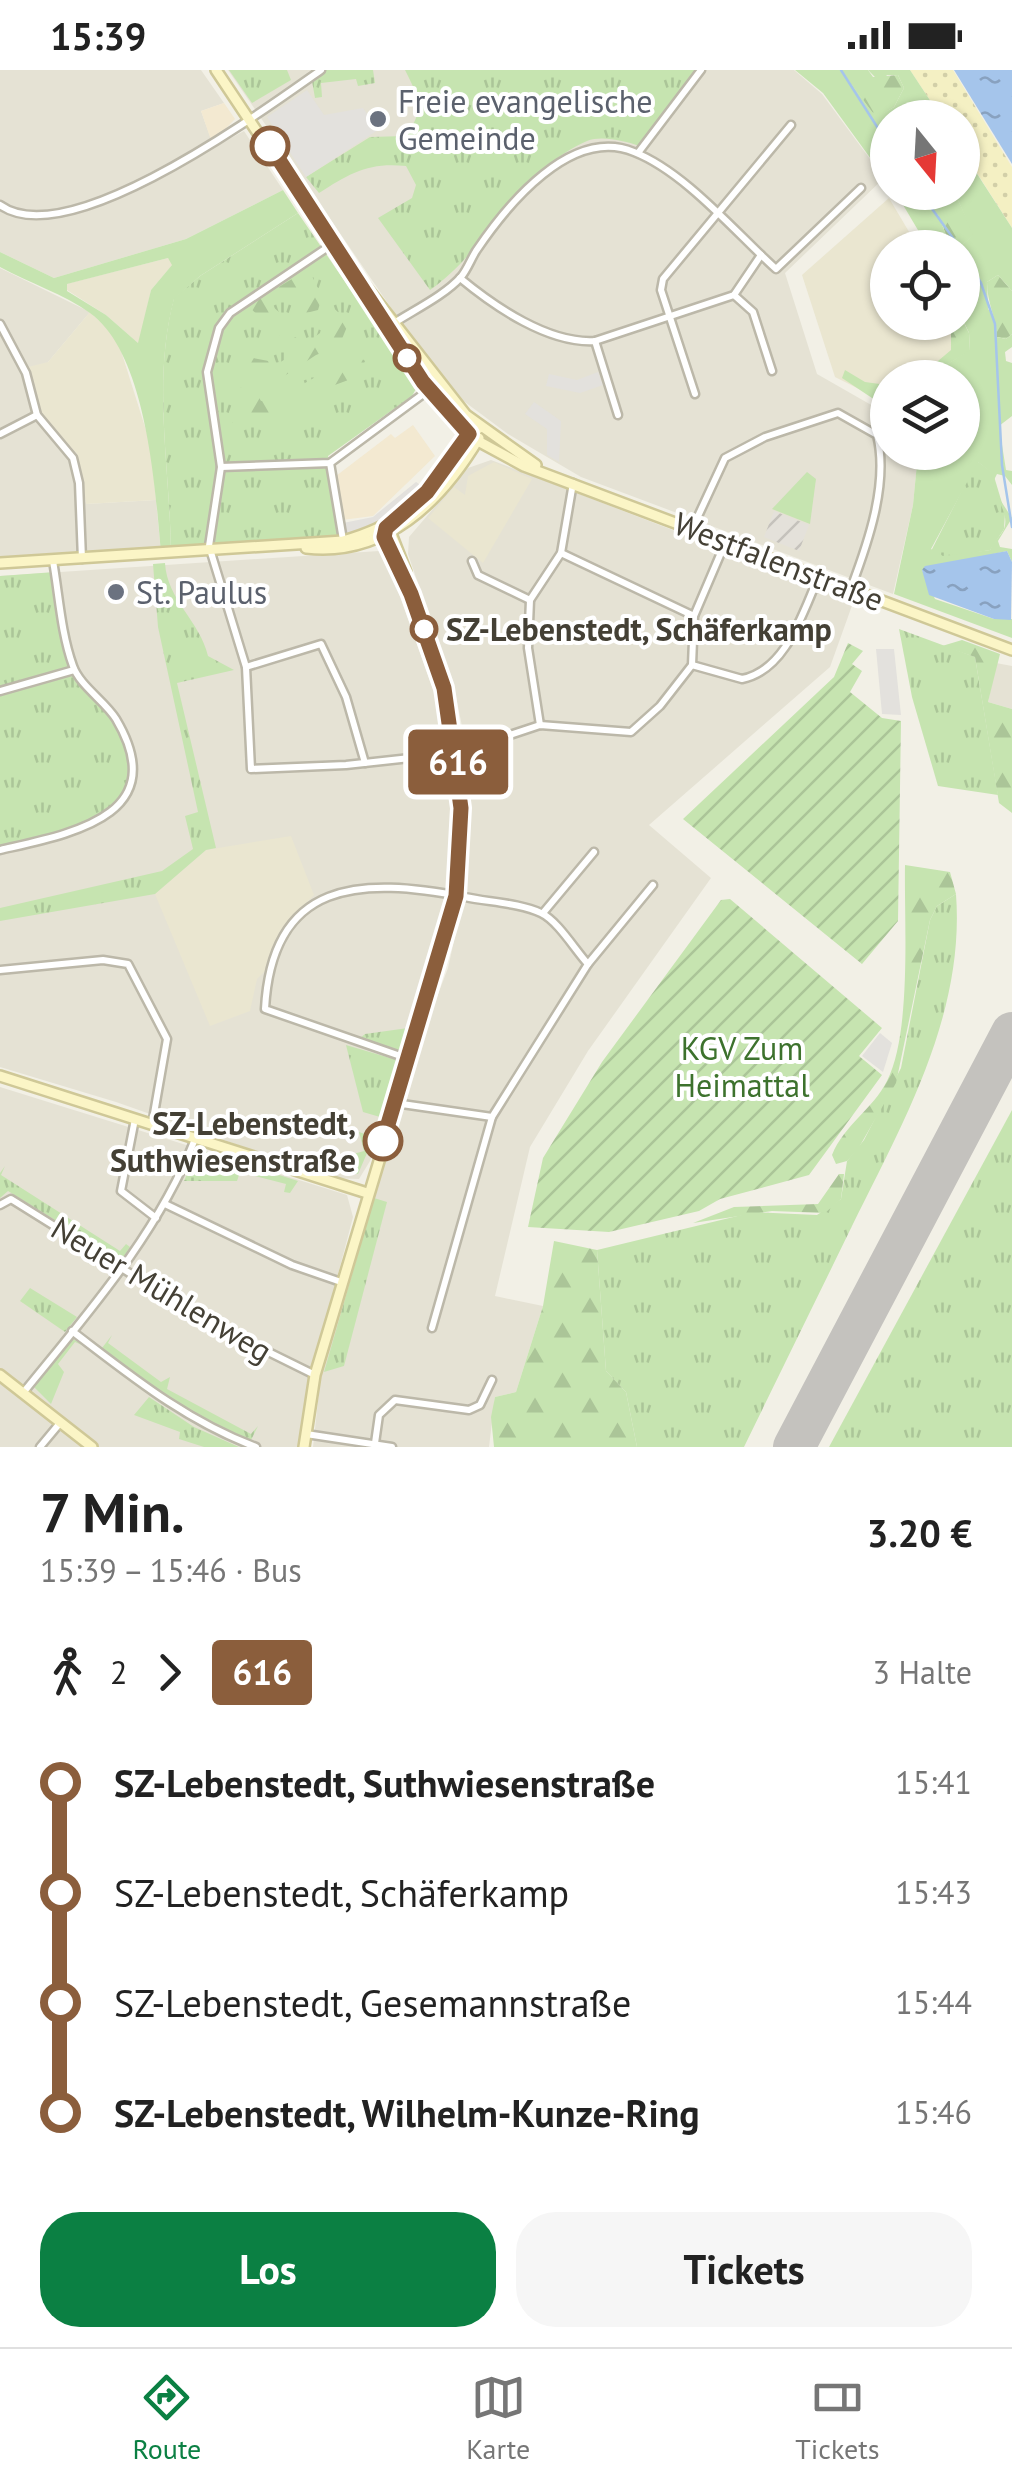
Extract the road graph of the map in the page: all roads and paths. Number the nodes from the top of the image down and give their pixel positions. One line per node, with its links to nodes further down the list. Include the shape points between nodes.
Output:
1 (216, 70): 4 (street)
2 (321, 70): 4 (street)
3 (701, 70): 6 (street)
4 (250, 118): 8 (street, via 170,169 83,206 28,218); 10 (street)
5 (791, 125): 9 (street)
6 (638, 153): 9 (street); 12 (street, via 589,148 544,174 497,223)
7 (861, 188): 11 (street, via 776,269)
8 (0, 205)
9 (716, 211): 11 (street); 14 (street, via 663,279)
10 (334, 243): 16 (street); 28 (street, via 243,301 220,328 207,372)
11 (761, 256): 13 (street)
12 (460, 278): 16 (street); 17 (street, via 547,332 573,342)
13 (734, 295): 14 (street); 18 (street, via 753,312)
14 (669, 318): 17 (street); 21 (street)
15 (0, 324): 22 (street, via 26,373)
16 (392, 325): 19 (street, Westfalenstraße); 20 (street, Westfalenstraße)
17 (595, 341): 23 (street)
18 (772, 371)
19 (438, 382): 20 (street); 24 (street, Westfalenstraße)
20 (428, 390): 26 (street, Westfalenstraße); 27 (street)
21 (694, 394)
22 (36, 415): 25 (street); 38 (street, via 73,458)
23 (618, 416)
24 (480, 428): 26 (street); 29 (street, Westfalenstraße)
25 (0, 434)
26 (473, 438): 29 (street, Westfalenstraße); 32 (street)
27 (330, 463): 28 (street); 33 (street)
28 (221, 466): 36 (street)
29 (547, 472): 30 (street, Westfalenstraße)
30 (574, 482): 31 (street, Westfalenstraße); 37 (street)
31 (693, 527): 34 (street, Westfalenstraße); 43 (street, via 726,458 838,413 877,435 881,450 874,513)
32 (387, 532): 33 (street); 35 (street, via 343,549); 52 (street, via 444,688)
33 (343, 539): 35 (street)
34 (727, 540): 42 (street, Westfalenstraße); 45 (street)
35 (298, 546): 36 (street)
36 (210, 551): 38 (street); 48 (street)
37 (561, 553): 44 (street); 45 (street)
38 (82, 559): 39 (street)
39 (53, 561): 41 (street); 49 (street)
40 (472, 562): 44 (street, via 478,575)
41 (0, 563)
42 (819, 576): 43 (street, Westfalenstraße); 47 (street, via 792,638 762,670 742,679)
43 (850, 588): 46 (street, Westfalenstraße)
44 (530, 600): 51 (street, via 528,648)
45 (694, 616): 47 (street)
46 (1012, 650)
47 (692, 664): 51 (street, via 631,732)
48 (246, 667): 53 (street, via 321,644 346,697); 53 (street, via 252,768)
49 (74, 670): 50 (street); 54 (street, via 125,736 130,786 112,813 88,827)
50 (0, 691)
51 (540, 725): 52 (street)
52 (456, 752): 53 (street); 57 (street)
53 (365, 763)
54 (0, 850)
55 (594, 852): 58 (street)
56 (653, 885): 59 (street)
57 (456, 896): 58 (street); 61 (street); 61 (street, via 349,888 318,898 275,950 268,1012)
58 (543, 913): 59 (street)
59 (588, 964): 64 (street)
60 (0, 970): 66 (street, via 102,960 128,964 167,1039)
61 (409, 1059): 63 (street)
62 (0, 1076): 65 (street)
63 (395, 1103): 64 (street); 68 (street)
64 (492, 1117): 74 (street)
65 (134, 1119): 66 (street); 71 (street, via 121,1191)
66 (152, 1124): 67 (street)
67 (196, 1139): 68 (street); 69 (street)
68 (367, 1193): 73 (street)
69 (166, 1204): 71 (street); 73 (street)
70 (0, 1205): 72 (street, Neuer Mühlenweg, via 11,1199)
71 (156, 1218): 72 (street)
72 (122, 1268): 75 (street); 77 (street, Neuer Mühlenweg, via 208,1322)
73 (341, 1282): 77 (street)
74 (432, 1328)
75 (72, 1331): 79 (street); 85 (street, via 171,1406)
76 (0, 1375): 79 (street)
77 (315, 1375): 81 (street)
78 (492, 1380): 82 (street, via 480,1405 469,1410 409,1399 386,1405)
79 (22, 1394): 80 (street)
80 (60, 1423): 83 (street); 84 (street)
81 (306, 1434): 82 (street); 86 (street)
82 (375, 1444): 87 (street)
83 (40, 1447)
84 (92, 1447)
85 (256, 1447)
86 (304, 1447)
87 (392, 1447)

